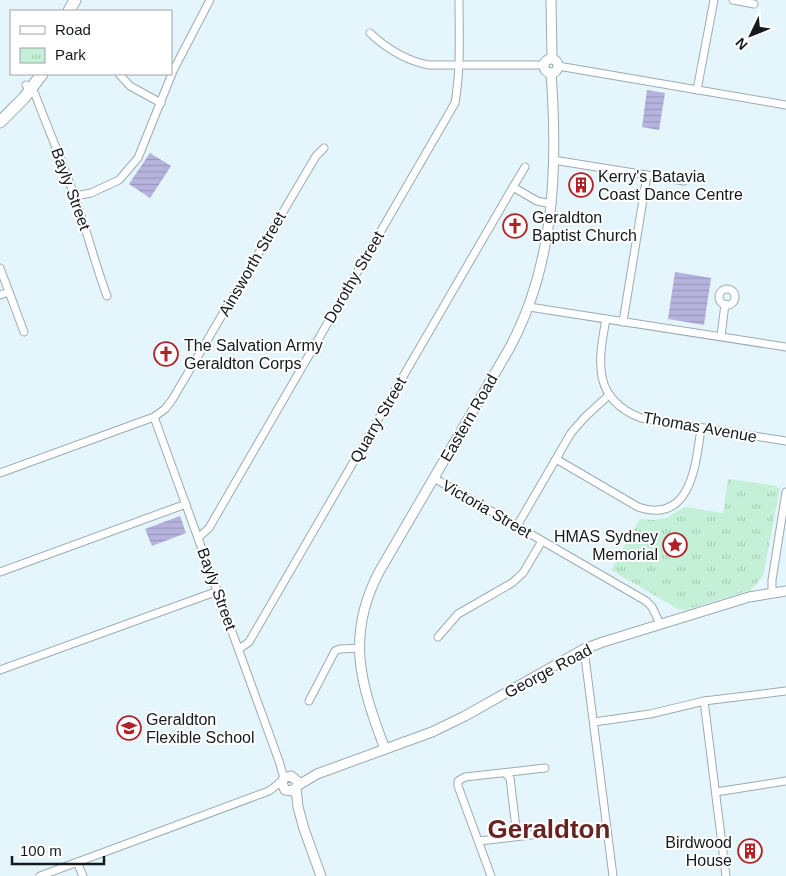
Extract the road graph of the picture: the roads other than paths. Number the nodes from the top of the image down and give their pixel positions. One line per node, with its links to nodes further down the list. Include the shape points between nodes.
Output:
1 (210, 0): 18 (street)
2 (459, 0): 9 (street, Dorothy Street)
3 (551, 0): 8 (street)
4 (714, 0): 17 (street)
5 (733, 0): 6 (street)
6 (754, 4)
7 (370, 33): 9 (street, via 415,63)
8 (552, 58): 10 (street, via 547,59); 11 (street)
9 (460, 65): 10 (street); 51 (street, Dorothy Street, via 455,102 209,528)
10 (544, 65): 12 (street)
11 (558, 66): 12 (street); 17 (street)
12 (551, 73): 23 (street, Eastern Road)
13 (34, 75): 16 (highway)
14 (41, 75): 16 (highway)
15 (120, 75): 18 (street, via 130,86)
16 (28, 88): 20 (highway); 21 (highway); 28 (street, Bayly Street, via 35,94)
17 (697, 90): 19 (street)
18 (160, 103): 28 (street, via 138,158 119,180)
19 (786, 104)
20 (0, 114)
21 (0, 122)
22 (324, 148): 42 (street, Ainsworth Street, via 316,156 172,400)
23 (553, 160): 25 (street); 29 (street, Eastern Road)
24 (525, 168): 27 (street, Quarry Street)
25 (647, 175): 26 (street); 37 (street)
26 (684, 181)
27 (513, 187): 29 (street, via 536,201); 60 (street, Quarry Street, via 249,642)
28 (75, 196): 33 (street, Bayly Street)
29 (552, 204): 35 (street, Eastern Road)
30 (0, 268): 31 (street)
31 (9, 292): 32 (street); 38 (street)
32 (0, 295)
33 (107, 296)
34 (725, 304): 39 (street)
35 (528, 307): 36 (street); 47 (street, Eastern Road, via 522,326)
36 (606, 319): 37 (street); 41 (street, Thomas Avenue, via 600,369 601,380)
37 (623, 322): 39 (street)
38 (24, 332)
39 (721, 336): 40 (street)
40 (786, 347)
41 (609, 394): 43 (street, Thomas Avenue, via 623,410 641,418); 45 (street, via 578,425)
42 (154, 417): 46 (street, Ainsworth Street); 49 (street, Bayly Street)
43 (701, 428): 44 (street, Thomas Avenue); 45 (street, via 694,475 689,485 680,499 659,511 638,507)
44 (786, 441)
45 (556, 459): 50 (street)
46 (0, 473)
47 (434, 478): 50 (street, Victoria Street); 59 (street, Eastern Road, via 373,583 364,614)
48 (786, 492): 56 (street)
49 (186, 504): 51 (street, Bayly Street); 53 (street)
50 (518, 526): 52 (street, Victoria Street)
51 (198, 538): 54 (street, Bayly Street)
52 (542, 541): 57 (street, Victoria Street, via 646,601); 58 (street, via 523,573 512,584 458,614)
53 (0, 572)
54 (218, 591): 60 (street, Bayly Street); 62 (street)
55 (786, 591): 56 (street, George Road)
56 (772, 593): 57 (street, George Road)
57 (660, 624): 61 (street, George Road)
58 (438, 637)
59 (360, 648): 64 (street, via 336,651); 67 (street, Eastern Road, via 364,691)
60 (239, 649): 71 (street, Bayly Street)
61 (584, 649): 66 (street); 67 (street, George Road, via 465,716)
62 (0, 670)
63 (786, 691): 65 (street)
64 (310, 701)
65 (704, 701): 66 (street, via 650,714); 72 (street)
66 (594, 722): 81 (street)
67 (385, 749): 71 (street, George Road)
68 (544, 768): 69 (street)
69 (505, 773): 74 (street, via 510,778); 75 (street, via 464,777 458,782)
70 (786, 781): 72 (street)
71 (290, 784): 76 (street, George Road); 79 (street, Bayly Street)
72 (716, 792): 82 (street)
73 (556, 832): 74 (street)
74 (517, 836): 75 (street)
75 (478, 842): 80 (street)
76 (78, 862): 77 (street, George Road); 78 (street)
77 (40, 876)
78 (83, 876)
79 (321, 876)
80 (491, 876)
81 (613, 876)
82 (726, 876)

